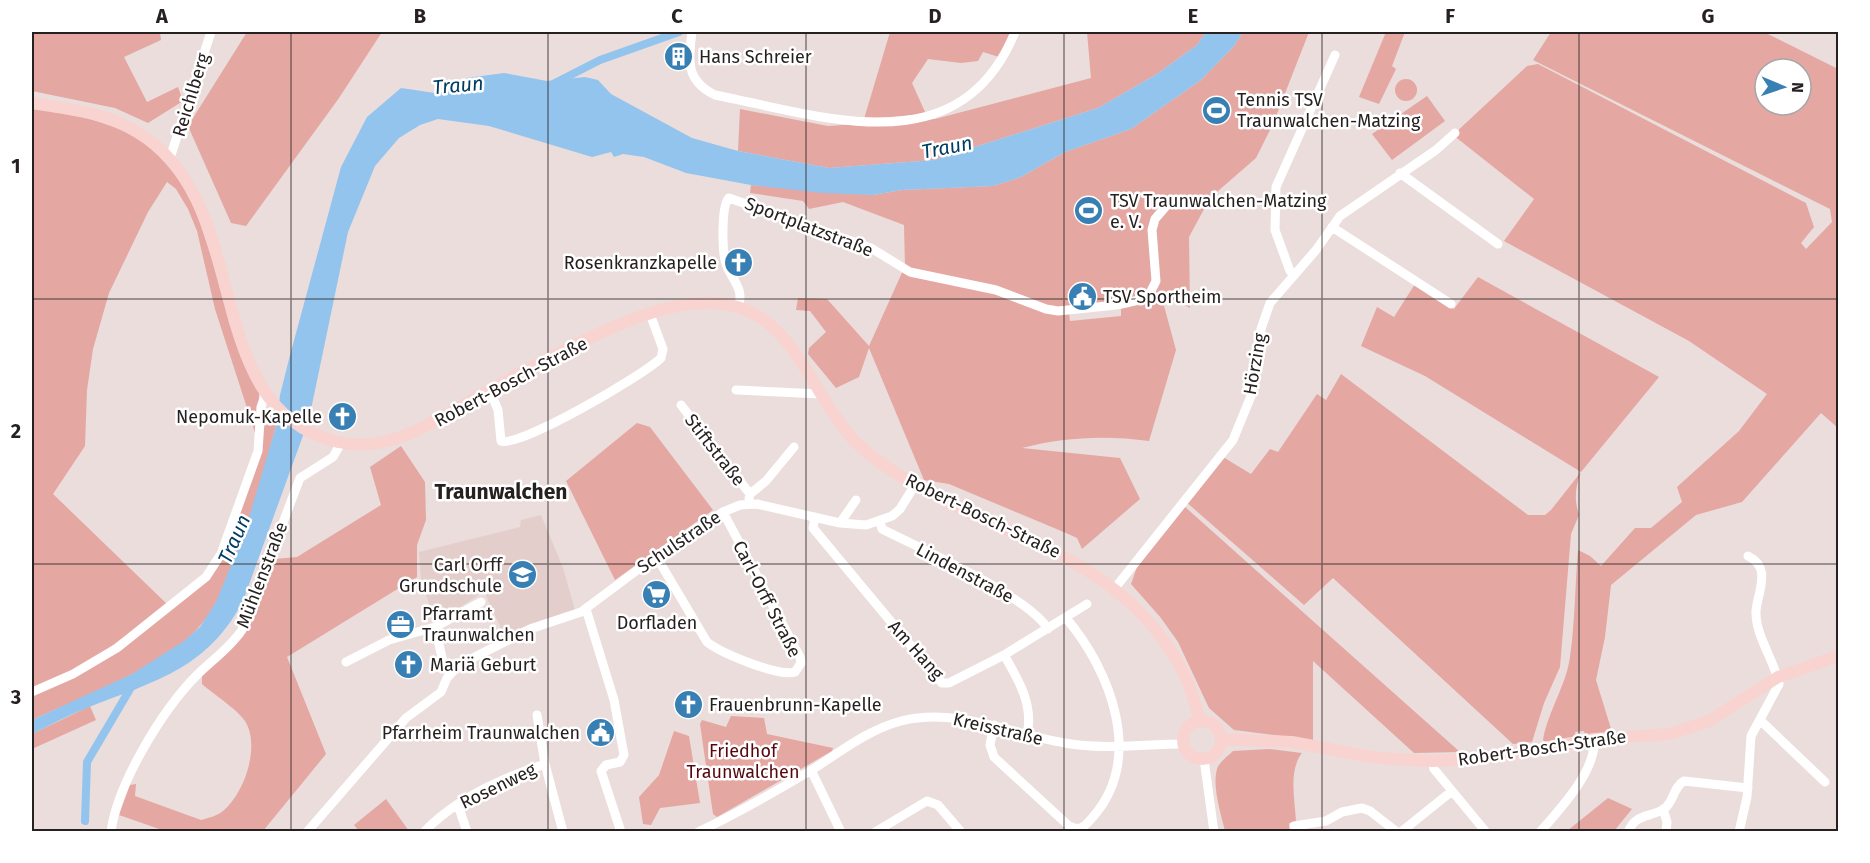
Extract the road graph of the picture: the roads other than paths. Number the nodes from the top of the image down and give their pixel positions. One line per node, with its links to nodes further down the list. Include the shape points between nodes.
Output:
1 (211, 32): 7 (street, Reichlberg)
2 (692, 32): 3 (street, via 691,74 700,88 840,122 905,122 969,98 1007,52)
3 (1015, 32)
4 (1335, 55): 12 (street, via 1276,187 1275,230)
5 (32, 103): 7 (main road, via 109,118 138,132)
6 (1455, 132): 8 (street, Hörzing, via 1436,150)
7 (170, 158): 19 (main road, via 202,206 241,343)
8 (1400, 173): 10 (street, Hörzing, via 1360,200); 11 (street)
9 (1167, 205): 14 (street, Sportplatzstraße, via 1155,219 1152,230 1156,280 1150,293 1117,305 1058,311 996,290 910,272 871,248 729,198 724,205 724,254 741,292)
10 (1332, 227): 12 (street, Hörzing); 13 (street)
11 (1498, 244)
12 (1294, 274): 32 (street, Hörzing, via 1270,303 1261,329 1251,396 1240,427 1221,458)
13 (1451, 304)
14 (738, 308): 15 (main road, Robert-Bosch-Straße, via 697,303); 18 (main road, Robert-Bosch-Straße, via 766,321 785,338)
15 (650, 314): 17 (main road, Robert-Bosch-Straße, via 564,352); 17 (street, via 663,349 657,362 543,430 511,442 501,441 498,410)
16 (736, 390): 18 (street)
17 (490, 391): 21 (main road, Robert-Bosch-Straße, via 409,435 374,444)
18 (821, 394): 23 (main road, Robert-Bosch-Straße, via 857,444)
19 (270, 398): 21 (main road, Robert-Bosch-Straße, via 297,424); 44 (street, via 261,407 258,451 221,554 206,577 97,662)
20 (681, 405): 24 (street, Stiftstraße)
21 (341, 443): 63 (street, Mühlenstraße, via 333,457 300,478 242,630 227,650 183,691 149,741 128,777)
22 (794, 447): 24 (street)
23 (915, 485): 28 (street, via 900,509); 32 (main road, Robert-Bosch-Straße, via 1053,549)
24 (749, 499): 26 (street, Schulstraße); 27 (street, Schulstraße)
25 (856, 500): 29 (street)
26 (723, 512): 30 (street, Schulstraße); 30 (street, Carl-Orff Straße, via 800,657 795,672 783,673 718,651 706,642)
27 (815, 518): 29 (street, Schulstraße); 39 (street, Am Hang, via 813,528 942,683)
28 (880, 522): 29 (street, Schulstraße); 38 (street, Lindenstraße, via 882,529 1017,600)
29 (840, 523)
30 (656, 556): 35 (street, Schulstraße)
31 (1748, 556): 43 (street, via 1761,567 1756,615)
32 (1115, 588): 47 (main road, Robert-Bosch-Straße, via 1144,615 1171,650 1189,683)
33 (481, 602): 37 (street)
34 (1087, 604): 36 (street, Am Hang)
35 (586, 609): 42 (street, Schulstraße, via 518,634); 68 (street, via 614,700 624,755 620,762 606,765 601,771)
36 (1066, 618): 38 (street, Am Hang); 53 (street, via 1094,657 1106,682 1114,707)
37 (435, 627): 41 (street, via 389,640); 42 (street, via 444,666)
38 (1048, 629): 39 (street, Am Hang)
39 (1004, 655): 49 (street, via 1026,700 1030,724)
40 (1839, 656): 43 (main road, Robert-Bosch-Straße)
41 (346, 662)
42 (450, 673): 64 (street, via 441,692 406,718)
43 (1778, 677): 46 (street, via 1778,692); 51 (main road, Robert-Bosch-Straße, via 1720,715 1688,730)
44 (32, 692)
45 (537, 715): 56 (street)
46 (1760, 720): 58 (street); 59 (street, via 1750,743)
47 (1199, 721): 50 (main road, via 1214,725); 52 (main road, via 1185,732)
48 (994, 725): 49 (street, Kreisstraße); 53 (street, via 990,745 998,763 1075,829 1084,827 1105,800 1117,769); 57 (street, Kreisstraße, via 950,717 902,721 862,737)
49 (1027, 734): 53 (street, Kreisstraße, via 1065,743)
50 (1221, 739): 54 (main road, via 1219,750); 55 (main road, Robert-Bosch-Straße, via 1292,742 1377,758)
51 (1594, 739): 55 (main road, Robert-Bosch-Straße, via 1488,758); 77 (street, via 1588,769)
52 (1183, 744): 53 (street, Kreisstraße); 54 (main road, via 1193,757)
53 (1118, 747)
54 (1204, 759): 73 (street)
55 (1432, 761): 60 (street)
56 (545, 764): 61 (street, Rosenweg); 67 (street)
57 (811, 770): 69 (street, Kreisstraße); 70 (street)
58 (1825, 782)
59 (1748, 788): 62 (street, via 1689,780 1679,784); 80 (street)
60 (1452, 791): 75 (street); 76 (street)
61 (458, 805): 65 (street, Rosenweg); 66 (street)
62 (1664, 809): 78 (street, via 1636,818); 79 (street)
63 (111, 831)
64 (307, 831)
65 (424, 831)
66 (467, 831)
67 (563, 831)
68 (621, 831)
69 (698, 831)
70 (841, 831)
71 (875, 831): 72 (street, via 927,801 938,805)
72 (962, 831)
73 (1214, 831)
74 (1295, 831): 75 (street, via 1294,826 1326,821 1342,812 1362,808)
75 (1399, 831)
76 (1486, 831)
77 (1540, 831)
78 (1628, 831)
79 (1666, 831)
80 (1739, 831)

